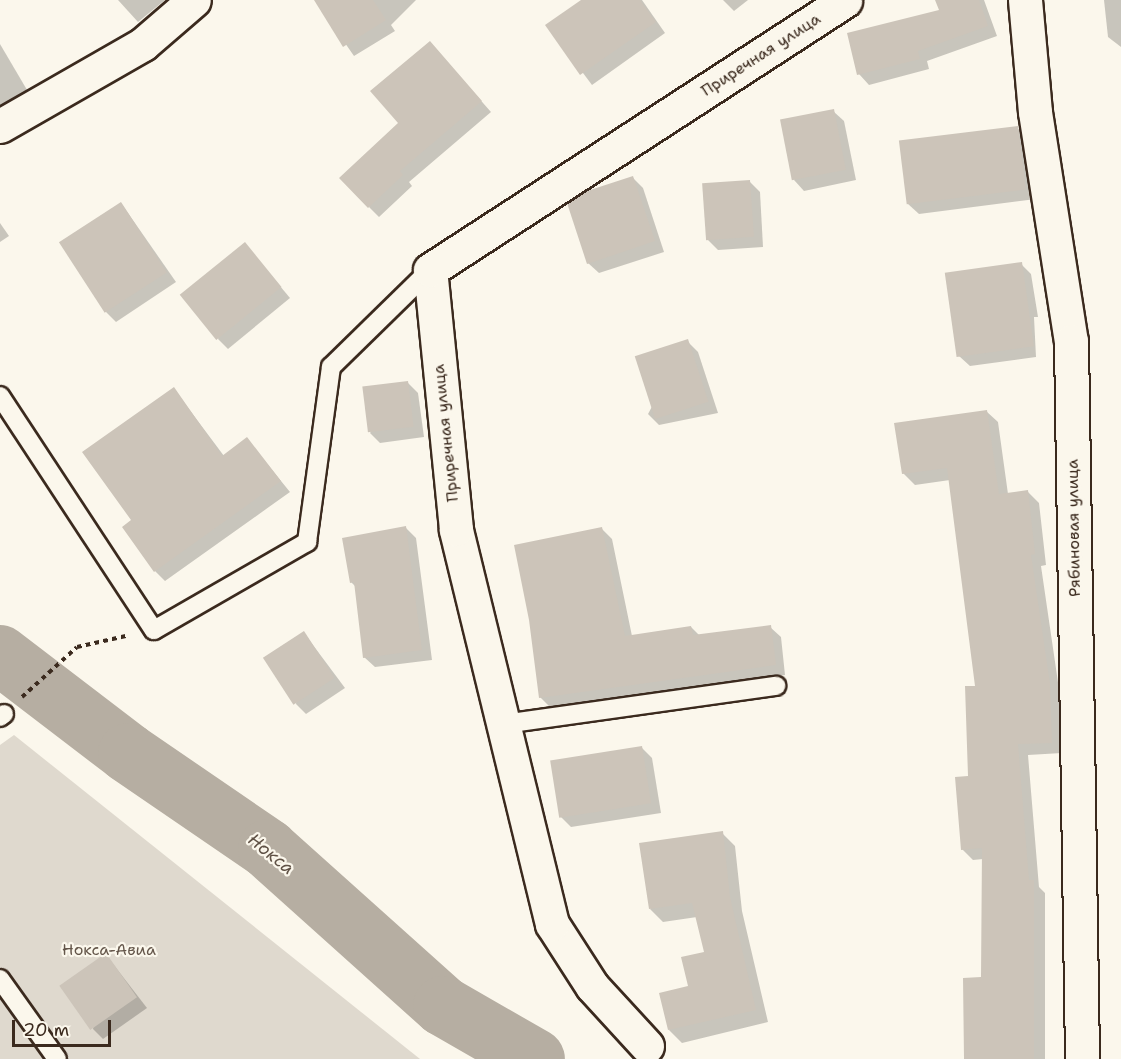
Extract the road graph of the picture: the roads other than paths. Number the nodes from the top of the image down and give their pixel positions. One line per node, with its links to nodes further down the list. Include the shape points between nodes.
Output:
1 (194, 0): 4 (street, via 143,44)
2 (845, 0): 5 (street, Приречная улица)
3 (1025, 0): 12 (street, Рябиновая улица, via 1035,112 1071,341)
4 (0, 126)
5 (430, 270): 6 (lane, via 332,367 307,543 154,630); 8 (street, Приречная улица, via 456,529)
6 (0, 396)
7 (776, 686): 8 (lane)
8 (504, 724): 10 (street, Приречная улица, via 552,924 592,986)
9 (0, 979): 11 (lane)
10 (647, 1047)
11 (57, 1059)
12 (1082, 1059)

